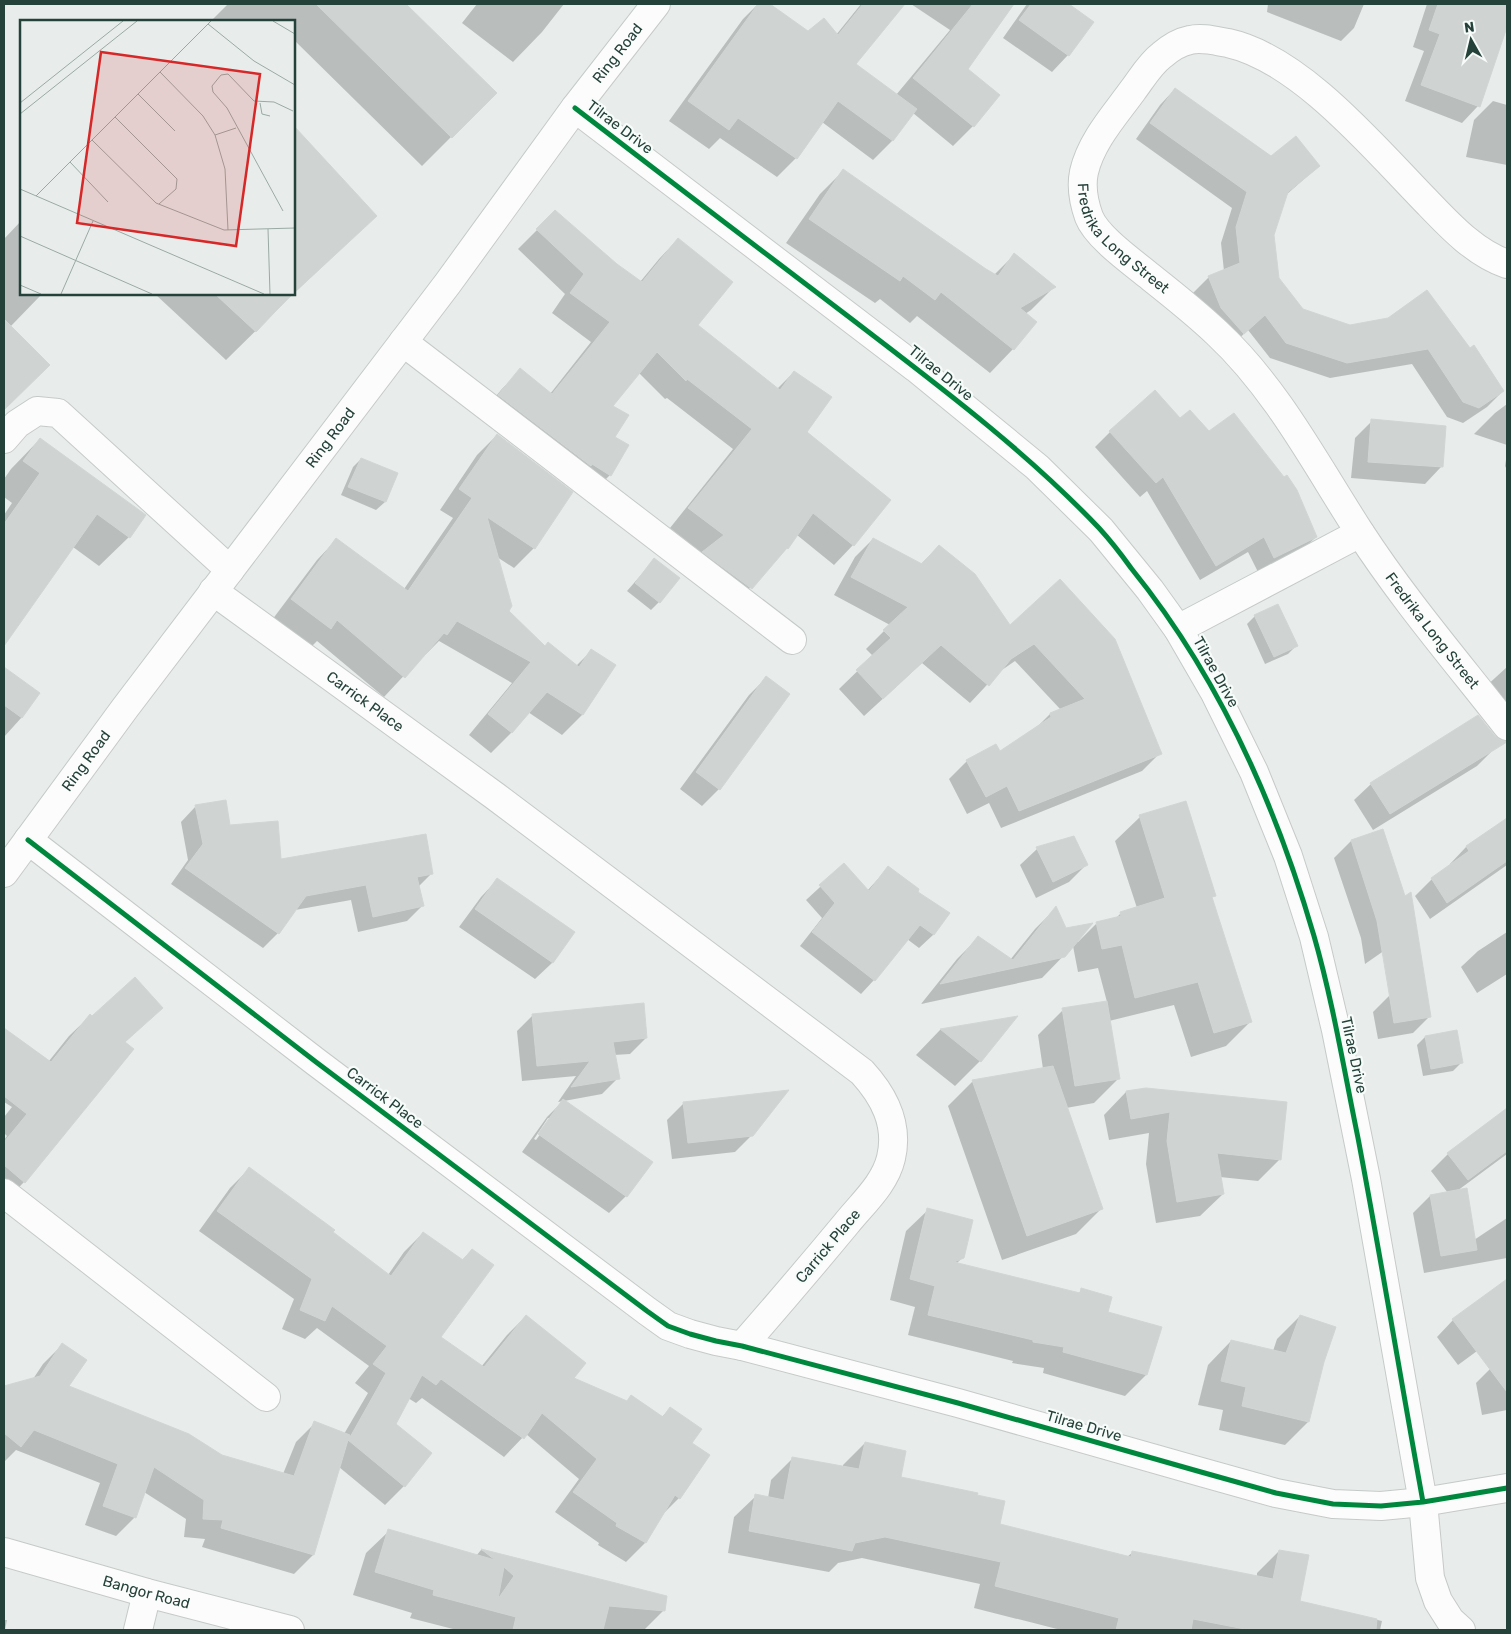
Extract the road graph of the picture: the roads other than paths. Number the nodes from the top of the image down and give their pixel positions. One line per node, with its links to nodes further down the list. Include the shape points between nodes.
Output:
1 (656, 4): 2 (street, Ring Road)
2 (575, 108): 4 (street, Ring Road); 9 (street, Tilrae Drive, via 908,362 1036,467 1101,530)
3 (1507, 264): 6 (street, Fredrika Long Street, via 1474,246 1446,222 1334,107 1282,66 1249,49 1210,40 1191,40 1163,54 1152,64 1091,153 1083,184 1085,202 1097,229 1246,361 1294,427)
4 (403, 342): 7 (street, Ring Road); 10 (street)
5 (4, 439): 7 (street, via 17,424 37,411 58,412)
6 (1360, 533): 9 (street); 11 (street, Fredrika Long Street, via 1407,599)
7 (230, 570): 8 (street, Ring Road)
8 (214, 592): 12 (street, Ring Road); 15 (street, Carrick Place, via 494,796 862,1072 877,1088 892,1124 893,1140 891,1159 882,1181)
9 (1178, 629): 18 (street, Tilrae Drive, via 1215,693 1254,772 1288,856 1314,937 1366,1179)
10 (792, 640)
11 (1507, 726)
12 (28, 840): 13 (street, Ring Road); 15 (street, Carrick Place, via 632,1301 668,1326 716,1342)
13 (4, 873)
14 (4, 1192): 16 (street)
15 (742, 1346): 18 (street, Tilrae Drive, via 1276,1492 1333,1504 1381,1506)
16 (266, 1397)
17 (1507, 1488): 18 (street, Tilrae Drive)
18 (1423, 1502): 23 (street, via 1430,1578 1438,1601)
19 (4, 1552): 20 (street, Bangor Road)
20 (148, 1593): 21 (street); 22 (street, Bangor Road)
21 (138, 1630)
22 (290, 1630)
23 (1461, 1630)

